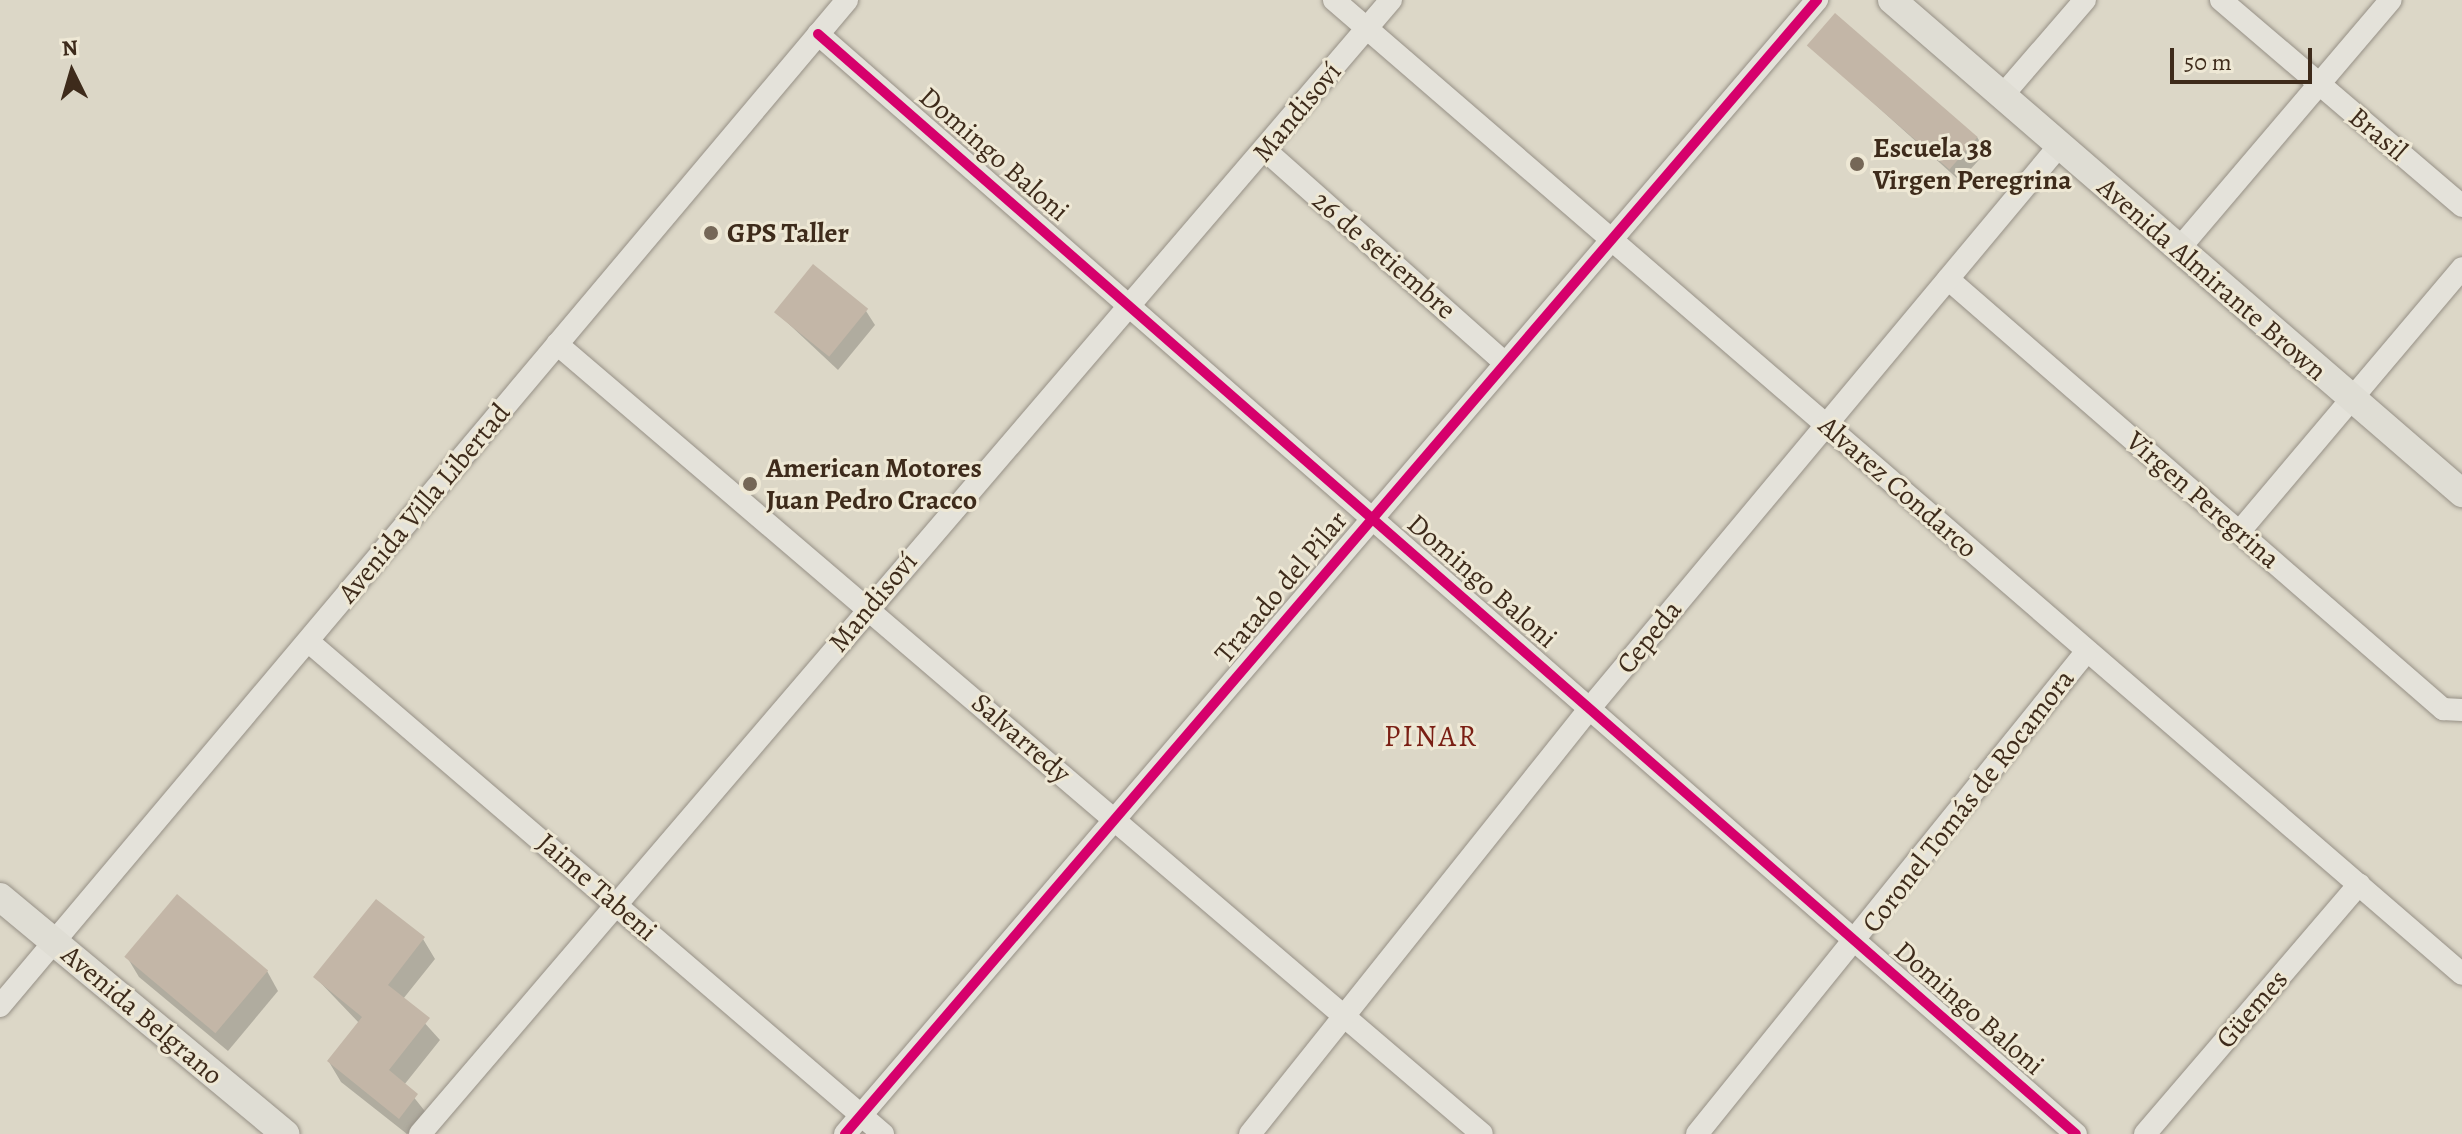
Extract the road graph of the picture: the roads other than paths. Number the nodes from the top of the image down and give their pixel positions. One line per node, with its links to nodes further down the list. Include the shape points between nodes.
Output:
1 (847, 0): 10 (street, Avenida Villa Libertad)
2 (1334, 0): 9 (street, Alvarez Condarco)
3 (1391, 0): 9 (street, Mandisoví)
4 (1817, 0): 16 (street, Tratado del Pilar)
5 (1892, 0): 12 (main road, Avenida Almirante Brown)
6 (2085, 0): 12 (street)
7 (2221, 0): 11 (street, Brasil)
8 (2391, 0): 11 (street)
9 (1368, 28): 14 (street, Mandisoví); 16 (street, Alvarez Condarco)
10 (818, 34): 20 (street, Domingo Baloni); 21 (street, Avenida Villa Libertad)
11 (2319, 85): 15 (street, Brasil); 17 (street)
12 (2002, 96): 13 (main road, Avenida Almirante Brown)
13 (2058, 147): 17 (main road, Avenida Almirante Brown); 19 (street, Cepeda)
14 (1265, 150): 20 (street, Mandisoví); 22 (street, 26 de setiembre)
15 (2462, 206)
16 (1610, 238): 22 (street, Tratado del Pilar); 24 (street, Alvarez Condarco)
17 (2178, 250): 23 (main road, Avenida Almirante Brown)
18 (2462, 268): 23 (street)
19 (1948, 279): 24 (street, Cepeda); 27 (street, Virgen Peregrina)
20 (1129, 302): 26 (street, Domingo Baloni); 28 (street, Mandisoví)
21 (557, 344): 28 (street, Salvarredy); 29 (street, Avenida Villa Libertad)
22 (1503, 361): 26 (street, Tratado del Pilar)
23 (2352, 399): 25 (main road, Avenida Almirante Brown); 27 (street)
24 (1824, 422): 30 (street, Alvarez Condarco); 31 (street, Cepeda)
25 (2462, 493)
26 (1373, 516): 31 (street, Domingo Baloni); 33 (street, Tratado del Pilar)
27 (2240, 531): 32 (street, Virgen Peregrina, via 2443,709)
28 (869, 607): 33 (street, Salvarredy); 36 (street, Mandisoví)
29 (309, 642): 36 (street, Jaime Tabeni); 37 (street, Avenida Villa Libertad)
30 (2086, 652): 34 (street, Alvarez Condarco); 38 (street, Coronel Tomás de Rocamora)
31 (1590, 708): 38 (street, Domingo Baloni); 41 (street, Cepeda)
32 (2462, 710)
33 (1115, 820): 41 (street, Salvarredy); 42 (street, Tratado del Pilar)
34 (2359, 884): 39 (street, Alvarez Condarco); 51 (street, Güemes)
35 (0, 897): 37 (main road, Avenida Belgrano)
36 (616, 903): 42 (street, Jaime Tabeni); 45 (street, Mandisoví)
37 (53, 941): 40 (street, Avenida Villa Libertad); 44 (main road, Avenida Belgrano)
38 (1856, 942): 49 (street, Coronel Tomás de Rocamora); 50 (street, Domingo Baloni)
39 (2462, 974)
40 (0, 1006)
41 (1339, 1016): 43 (street, Salvarredy); 48 (street, Cepeda)
42 (861, 1115): 46 (street, Tratado del Pilar); 47 (street, Jaime Tabeni)
43 (1468, 1130)
44 (285, 1134)
45 (420, 1134)
46 (845, 1134)
47 (883, 1134)
48 (1250, 1134)
49 (1697, 1134)
50 (2076, 1134)
51 (2145, 1134)

